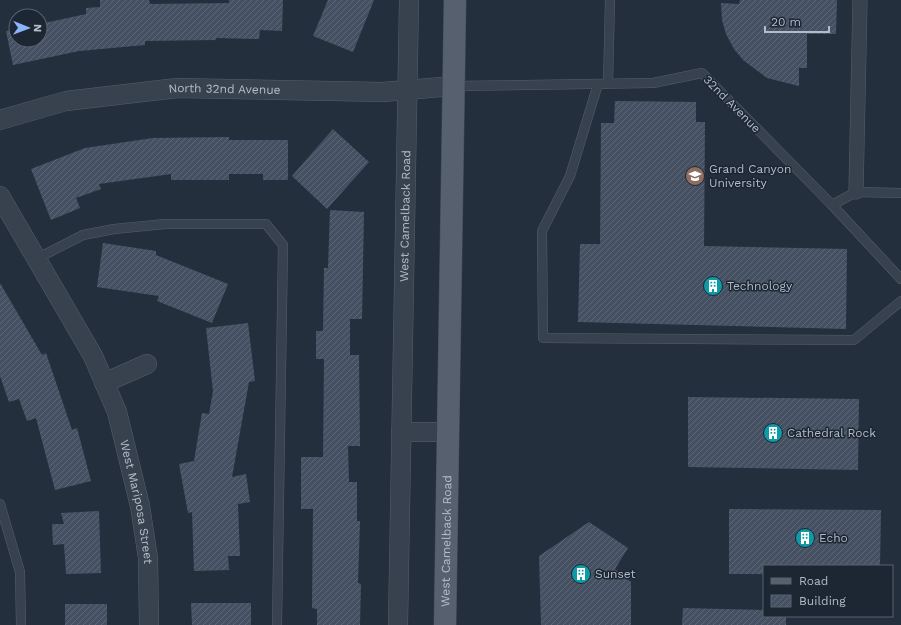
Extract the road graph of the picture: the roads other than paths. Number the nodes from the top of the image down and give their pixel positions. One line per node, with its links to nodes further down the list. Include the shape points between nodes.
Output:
1 (409, 0): 8 (street, West Camelback Road)
2 (455, 0): 7 (main road, West Camelback Road)
3 (610, 0): 6 (lane)
4 (860, 0): 10 (street)
5 (598, 84): 6 (lane, 32nd Avenue); 7 (lane, 32nd Avenue); 16 (lane, via 570,176 542,231 542,338 854,340)
6 (608, 84): 13 (lane, 32nd Avenue, via 653,83 702,73)
7 (453, 86): 8 (street, North 32nd Avenue); 20 (main road, West Camelback Road)
8 (407, 90): 9 (street, North 32nd Avenue, via 382,92 177,88 66,100); 19 (street, West Camelback Road)
9 (0, 120)
10 (856, 192): 11 (lane); 13 (lane)
11 (901, 193)
12 (0, 196): 14 (street, West Mariposa Street)
13 (832, 205): 15 (lane, 32nd Avenue)
14 (36, 259): 18 (street, West Mariposa Street, via 92,356); 24 (lane, via 83,236 114,229 165,224 266,224 283,245)
15 (901, 279)
16 (901, 300)
17 (148, 364): 18 (street)
18 (104, 383): 23 (street, West Mariposa Street, via 117,412 140,506 148,558)
19 (401, 432): 20 (street); 25 (street, West Camelback Road)
20 (448, 432): 26 (main road, West Camelback Road)
21 (0, 504): 22 (lane, via 20,572)
22 (21, 625)
23 (149, 625)
24 (277, 625)
25 (398, 625)
26 (445, 625)

